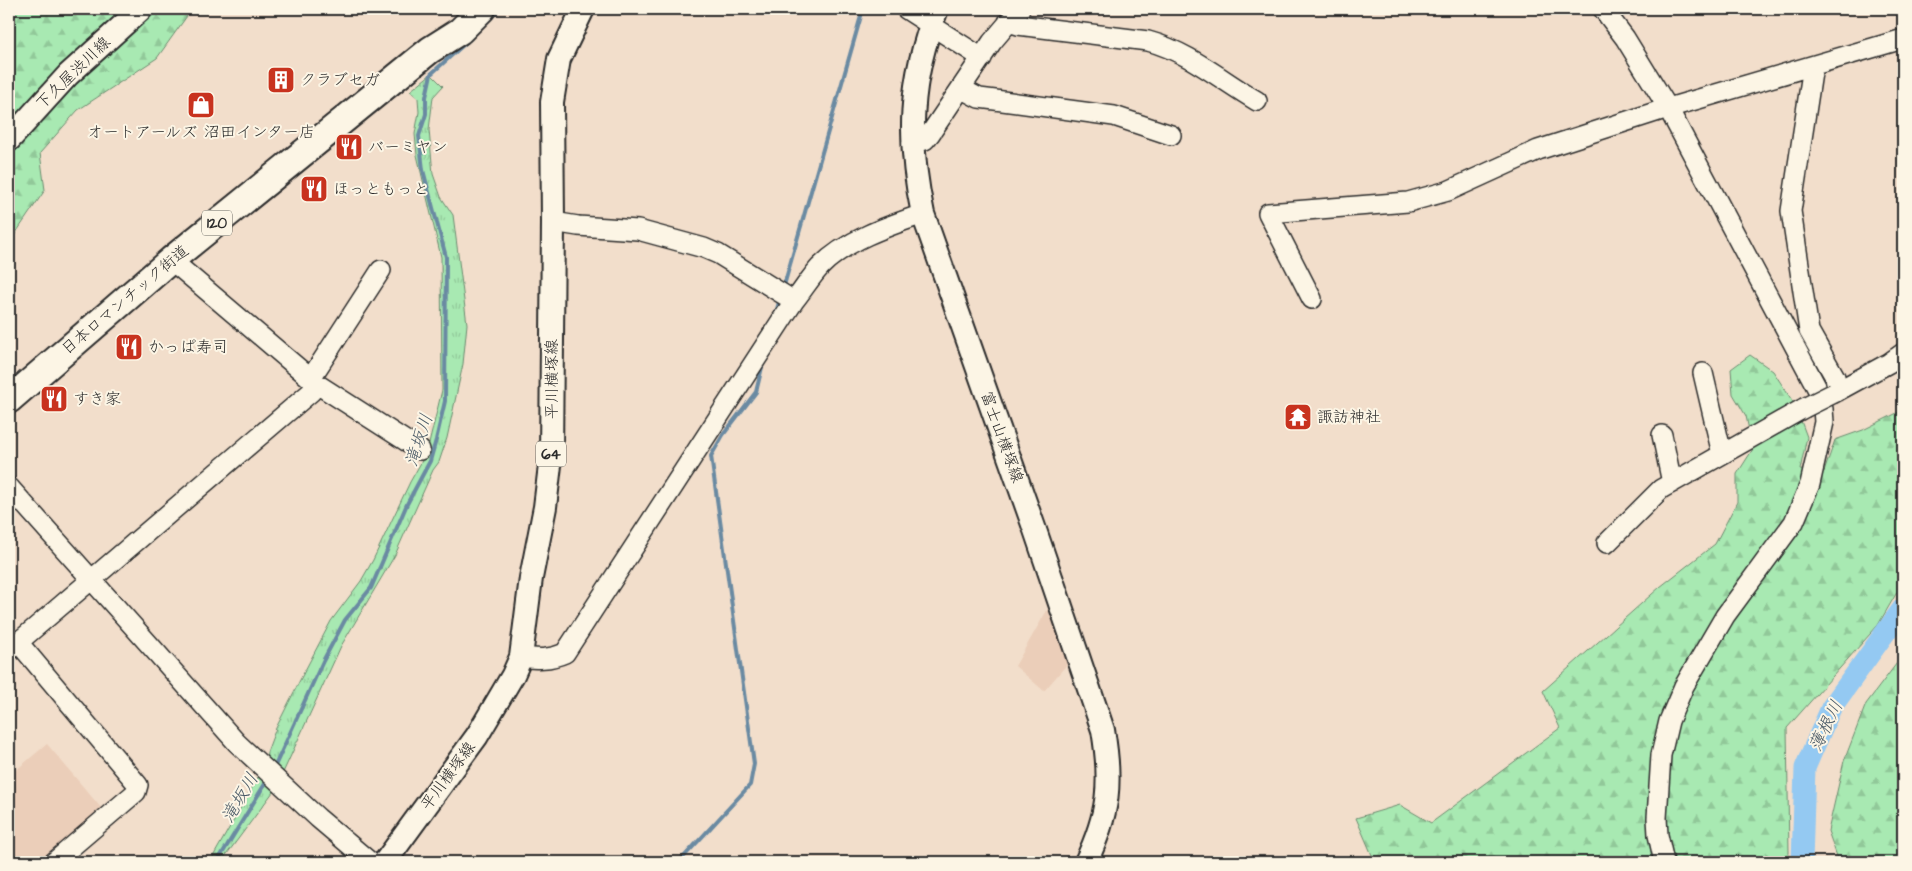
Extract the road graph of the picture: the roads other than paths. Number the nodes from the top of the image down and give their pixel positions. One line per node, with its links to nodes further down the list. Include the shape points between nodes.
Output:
1 (141, 9): 17 (main road, 下久屋渋川線, via 68,75)
2 (458, 9): 10 (highway, 日本ロマンチック街道 / 120)
3 (482, 9): 10 (highway, 日本ロマンチック街道 / 120, via 460,31)
4 (583, 9): 20 (main road, 平川横塚線 / 64, via 559,59 554,80)
5 (906, 9): 8 (street)
6 (1603, 9): 15 (street)
7 (1014, 15): 11 (street); 14 (street, via 1018,25 1163,45 1195,60)
8 (934, 17): 11 (street); 18 (main road, 富士山横塚線, via 915,86)
9 (1903, 39): 12 (street)
10 (430, 50): 21 (highway, 日本ロマンチック街道 / 120)
11 (982, 58): 13 (street)
12 (1813, 66): 15 (street); 28 (street, via 1792,211 1809,331 1835,377)
13 (962, 89): 16 (street, via 987,99 1114,116); 18 (street, via 925,140)
14 (1257, 102)
15 (1668, 108): 23 (street, via 1538,150 1448,191 1408,202 1268,213); 43 (street, via 1818,390 1824,422 1810,484 1794,522 1725,616 1684,686 1669,721 1661,755 1657,818)
16 (1171, 135)
17 (9, 140)
18 (912, 144): 19 (main road, 富士山横塚線)
19 (923, 214): 24 (street, via 844,249 821,266); 42 (main road, 富士山横塚線, via 1102,730 1107,796 1104,817)
20 (553, 222): 24 (street, via 638,230 704,248); 38 (main road, 平川横塚線 / 64, via 551,457)
21 (171, 260): 27 (street); 29 (highway, 日本ロマンチック街道 / 120)
22 (381, 270): 27 (street)
23 (1312, 299)
24 (794, 302): 38 (street, via 565,653 542,660)
25 (1903, 353): 28 (street)
26 (1703, 372): 32 (street)
27 (314, 381): 31 (street); 36 (street, via 311,392)
28 (1836, 392): 32 (street, bridge)
29 (9, 400)
30 (1662, 435): 33 (street)
31 (420, 450)
32 (1722, 454): 33 (street)
33 (1672, 483): 35 (street, via 1661,489)
34 (9, 487): 36 (street)
35 (1607, 543)
36 (91, 579): 37 (street); 40 (street, via 237,743)
37 (13, 646): 39 (street, via 138,785 136,792)
38 (521, 657): 41 (main road, 平川横塚線 / 64, via 477,736)
39 (54, 862)
40 (370, 862)
41 (386, 862)
42 (1086, 862)
43 (1664, 862)

